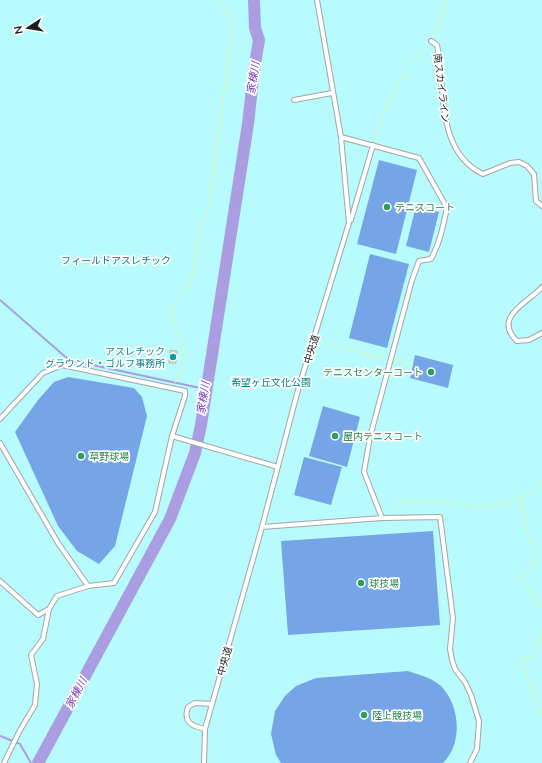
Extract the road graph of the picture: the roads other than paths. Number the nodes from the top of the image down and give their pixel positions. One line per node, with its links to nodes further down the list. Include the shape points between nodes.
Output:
1 (317, 0): 3 (lane, 中央道)
2 (431, 41): 7 (lane, 南スカイライン, via 437,45 439,56 446,124 450,139 461,156 471,168 483,174 510,163 519,162 527,166 534,174 536,201)
3 (332, 93): 4 (lane); 5 (lane, 中央道)
4 (294, 100)
5 (341, 137): 6 (lane); 8 (lane, 中央道)
6 (373, 146): 8 (lane); 15 (lane, via 419,158 447,208 441,238 431,259 419,261 370,437 364,472)
7 (542, 206)
8 (350, 223): 14 (lane, 中央道, via 313,340)
9 (542, 287): 10 (lane, via 513,313 508,325 511,335 518,341 529,340)
10 (542, 333)
11 (0, 418): 12 (lane, via 43,373 62,365 185,390)
12 (172, 436): 14 (lane); 18 (lane, via 155,512 114,583)
13 (0, 443): 18 (lane, via 58,543)
14 (278, 466): 16 (lane, 中央道)
15 (382, 518): 16 (lane); 24 (lane, via 440,517 453,618 450,649 452,660 471,695 479,721 477,749)
16 (262, 527): 20 (lane, 中央道)
17 (0, 581): 19 (lane, via 38,615)
18 (88, 586): 19 (lane, via 57,596)
19 (49, 609): 22 (lane, via 43,639 31,655 37,684 35,705)
20 (212, 704): 21 (lane, 中央道); 21 (lane, via 195,703 188,707 185,715 187,722)
21 (204, 729): 23 (lane, 中央道)
22 (4, 763)
23 (204, 763)
24 (470, 763)

